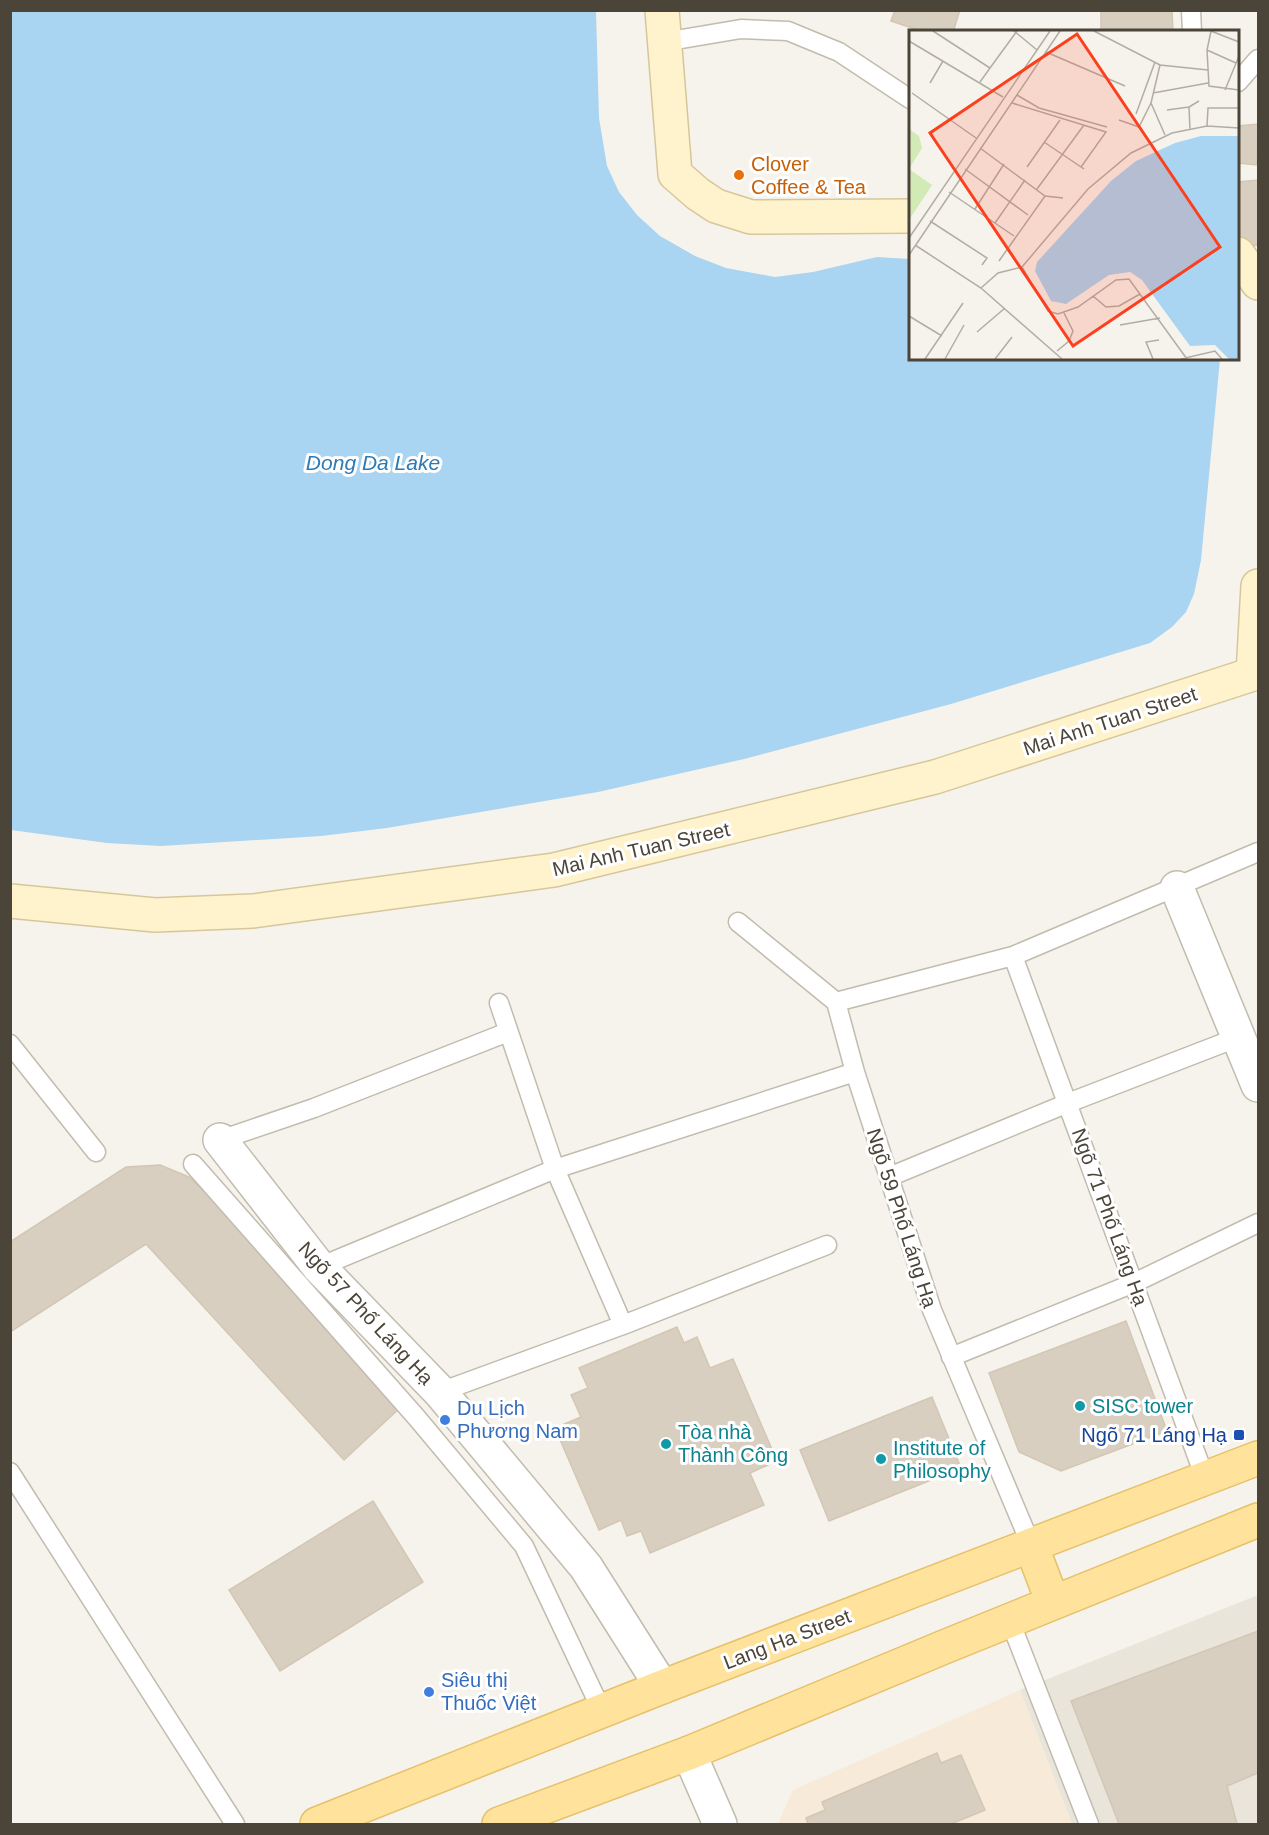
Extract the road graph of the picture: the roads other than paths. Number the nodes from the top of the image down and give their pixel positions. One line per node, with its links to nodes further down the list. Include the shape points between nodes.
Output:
1 (1191, 10): 3 (lane)
2 (663, 26): 6 (lane, via 788,31 839,52); 7 (street, via 675,174 698,194 716,206 751,218)
3 (1191, 30)
4 (1258, 59): 5 (lane)
5 (1239, 81)
6 (909, 98)
7 (909, 216)
8 (1239, 255): 9 (street)
9 (1258, 283)
10 (1258, 586): 11 (street)
11 (1256, 675): 14 (street, Mai Anh Tuan Street, via 935,777 554,870 253,912 155,915)
12 (1258, 852): 13 (lane)
13 (1177, 888): 16 (lane); 20 (street)
14 (10, 901)
15 (738, 922): 17 (lane)
16 (1013, 956): 17 (lane); 24 (lane, Ngõ 71 Phố Láng Hạ)
17 (836, 1002): 22 (lane, Ngõ 59 Phố Láng Hạ)
18 (499, 1003): 19 (lane)
19 (508, 1032): 25 (lane, via 314,1108); 28 (lane)
20 (1239, 1037): 23 (street); 24 (lane)
21 (10, 1044): 26 (lane)
22 (855, 1072): 28 (lane); 29 (lane, Ngõ 59 Phố Láng Hạ)
23 (1258, 1085)
24 (1068, 1102): 29 (lane); 33 (lane, Ngõ 71 Phố Láng Hạ)
25 (220, 1140): 32 (street, Ngõ 57 Phố Láng Hạ)
26 (96, 1152)
27 (193, 1164): 45 (lane, via 524,1546)
28 (555, 1169): 32 (lane); 34 (lane)
29 (889, 1177): 35 (lane, Ngõ 59 Phố Láng Hạ)
30 (1258, 1223): 33 (lane)
31 (827, 1245): 34 (lane)
32 (319, 1267): 36 (street, Ngõ 57 Phố Láng Hạ)
33 (1134, 1283): 35 (lane); 39 (lane, Ngõ 71 Phố Láng Hạ)
34 (623, 1325): 36 (lane)
35 (951, 1357): 41 (lane, Ngõ 59 Phố Láng Hạ)
36 (440, 1392): 44 (street, Ngõ 57 Phố Láng Hạ, via 586,1567)
37 (1258, 1458): 39 (main road, Lang Ha Street)
38 (10, 1472): 47 (lane)
39 (1205, 1478): 41 (main road, Lang Ha Street)
40 (1258, 1520): 42 (main road)
41 (1031, 1545): 42 (main road); 44 (main road, Lang Ha Street)
42 (1053, 1603): 43 (main road)
43 (1010, 1621): 46 (main road); 51 (lane)
44 (662, 1687): 45 (main road, Lang Ha Street)
45 (602, 1711): 48 (main road, Lang Ha Street)
46 (689, 1753): 49 (main road); 50 (street)
47 (235, 1824)
48 (317, 1824)
49 (499, 1824)
50 (720, 1824)
51 (1089, 1824)

